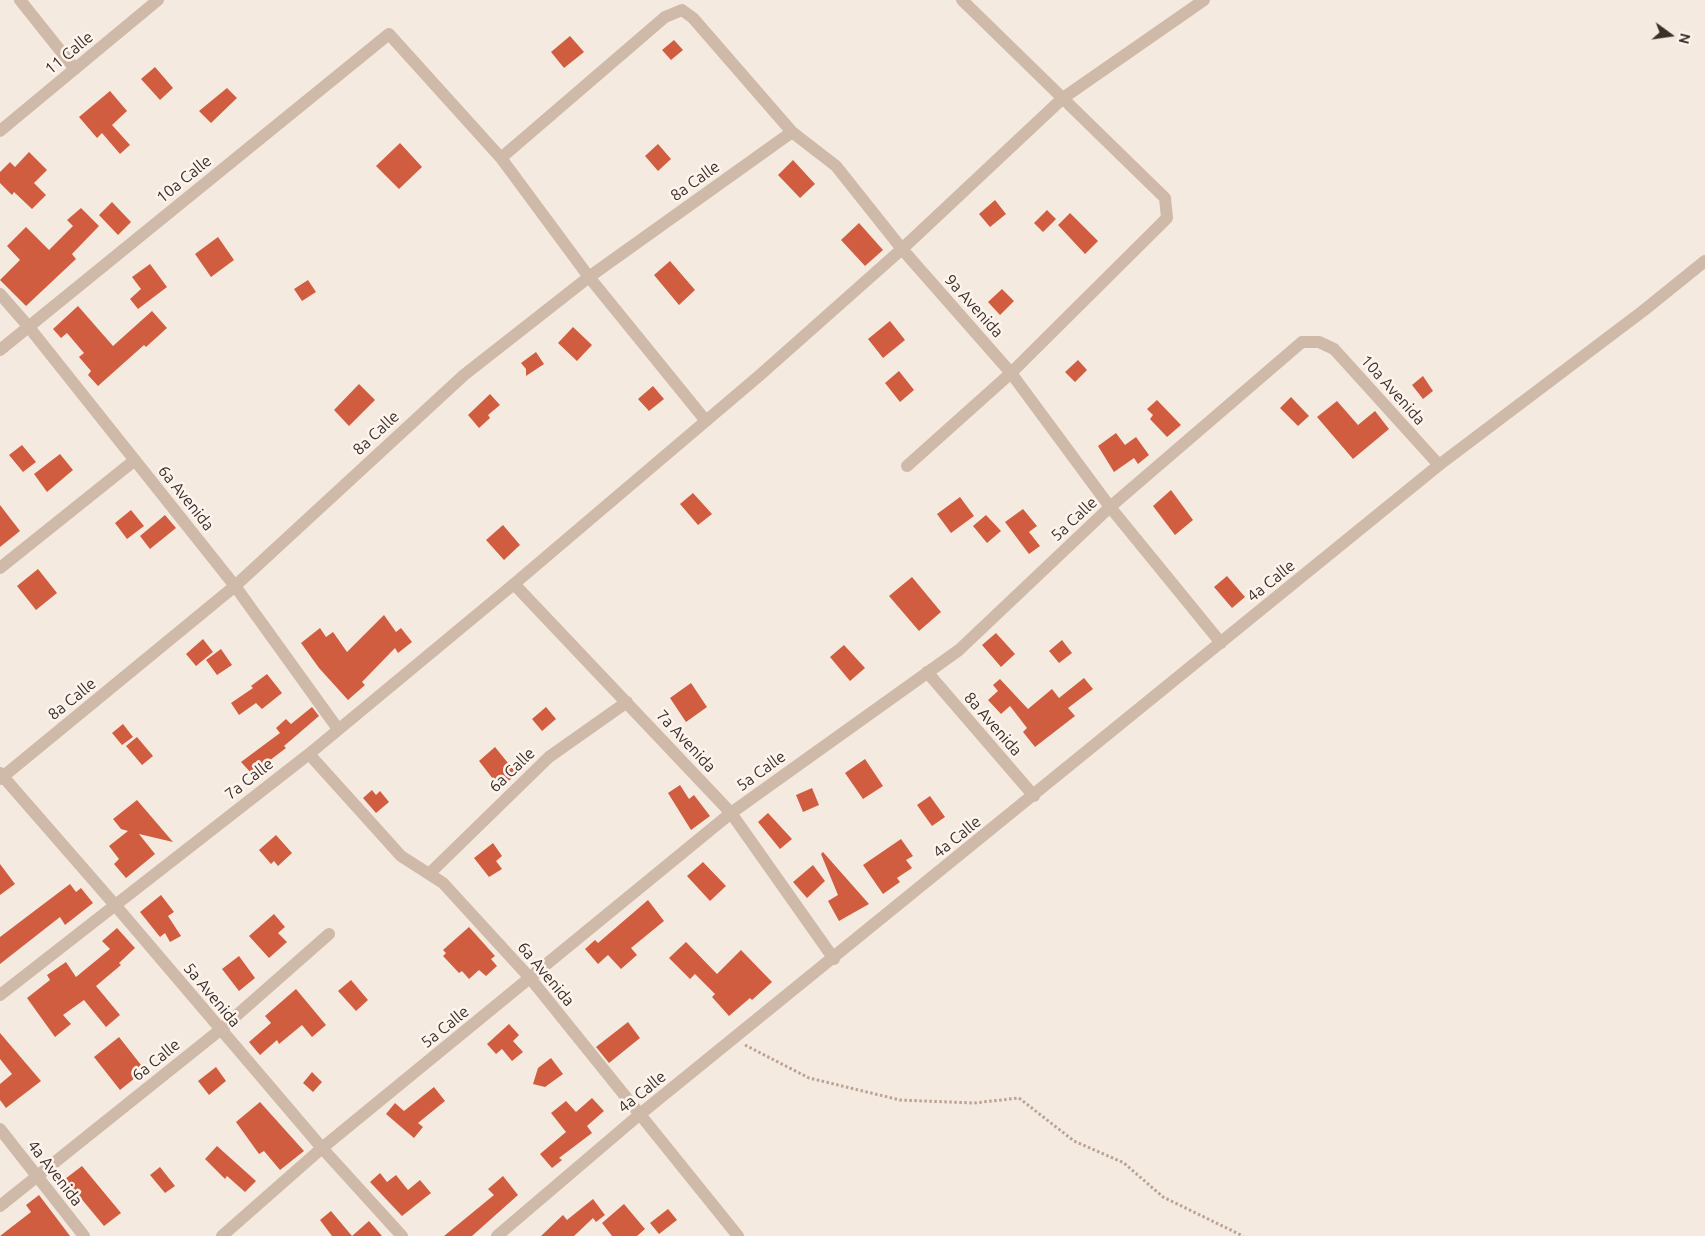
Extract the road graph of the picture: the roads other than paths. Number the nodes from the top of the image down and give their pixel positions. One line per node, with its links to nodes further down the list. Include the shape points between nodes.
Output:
1 (20, 0): 5 (street)
2 (158, 0): 5 (street, 11 Calle)
3 (962, 0): 6 (street)
4 (1204, 0): 6 (street, 7a Calle)
5 (75, 69): 7 (street, 11 Calle)
6 (1063, 98): 10 (street, 7a Calle); 17 (street, via 1165,198 1167,218)
7 (0, 131)
8 (792, 132): 9 (street, 9a Avenida, via 693,18 682,10 666,17); 10 (street, 9a Avenida, via 836,166); 12 (street, 8a Calle)
9 (501, 158): 12 (street); 14 (street, 10a Calle, via 388,34)
10 (902, 249): 17 (street, 9a Avenida); 18 (street, 7a Calle)
11 (1705, 261): 20 (street, 4a Calle)
12 (589, 277): 18 (street); 25 (street, 8a Calle, via 464,375)
13 (0, 294): 14 (street, 6a Avenida)
14 (28, 326): 16 (street, 10a Calle); 19 (street, 6a Avenida)
15 (1319, 342): 20 (street, 10a Avenida, via 1334,349); 22 (street, 5a Calle, via 1302,342)
16 (0, 350)
17 (1011, 373): 21 (street); 22 (street, 9a Avenida)
18 (706, 421): 24 (street, 7a Calle)
19 (135, 460): 23 (street); 25 (street, 6a Avenida)
20 (1439, 465): 26 (street, 4a Calle)
21 (906, 466)
22 (1110, 507): 26 (street, 9a Avenida); 27 (street, 5a Calle, via 959,650)
23 (0, 568)
24 (514, 584): 28 (street, 7a Avenida); 29 (street, 7a Calle)
25 (235, 586): 29 (street, 6a Avenida); 31 (street, 8a Calle)
26 (1221, 643): 32 (street, 4a Calle)
27 (927, 672): 32 (street, 8a Avenida); 33 (street, 5a Calle)
28 (627, 702): 33 (street, 7a Avenida); 34 (street, 6a Calle, via 549,757)
29 (338, 729): 30 (street, 7a Calle)
30 (308, 754): 34 (street, 6a Avenida, via 401,856); 35 (street, 7a Calle)
31 (1, 776): 35 (street, 5a Avenida)
32 (1034, 796): 37 (street, 4a Calle)
33 (732, 813): 37 (street, 7a Avenida); 38 (street, 5a Calle)
34 (430, 873): 38 (street, 6a Avenida, via 443,883)
35 (116, 905): 39 (street, 7a Calle); 40 (street, 5a Avenida)
36 (329, 934): 40 (street, 6a Calle)
37 (834, 959): 41 (street, 4a Calle)
38 (530, 978): 41 (street, 6a Avenida); 43 (street, 5a Calle)
39 (0, 995)
40 (220, 1030): 43 (street, 5a Avenida); 44 (street, 6a Calle)
41 (639, 1115): 49 (street, 4a Calle); 50 (street, 6a Avenida)
42 (0, 1129): 44 (street, 4a Avenida)
43 (322, 1148): 47 (street, 5a Calle); 48 (street, 5a Avenida)
44 (37, 1176): 45 (street, 6a Calle); 46 (street, 4a Avenida)
45 (0, 1206)
46 (84, 1236)
47 (222, 1236)
48 (402, 1236)
49 (497, 1236)
50 (738, 1236)

